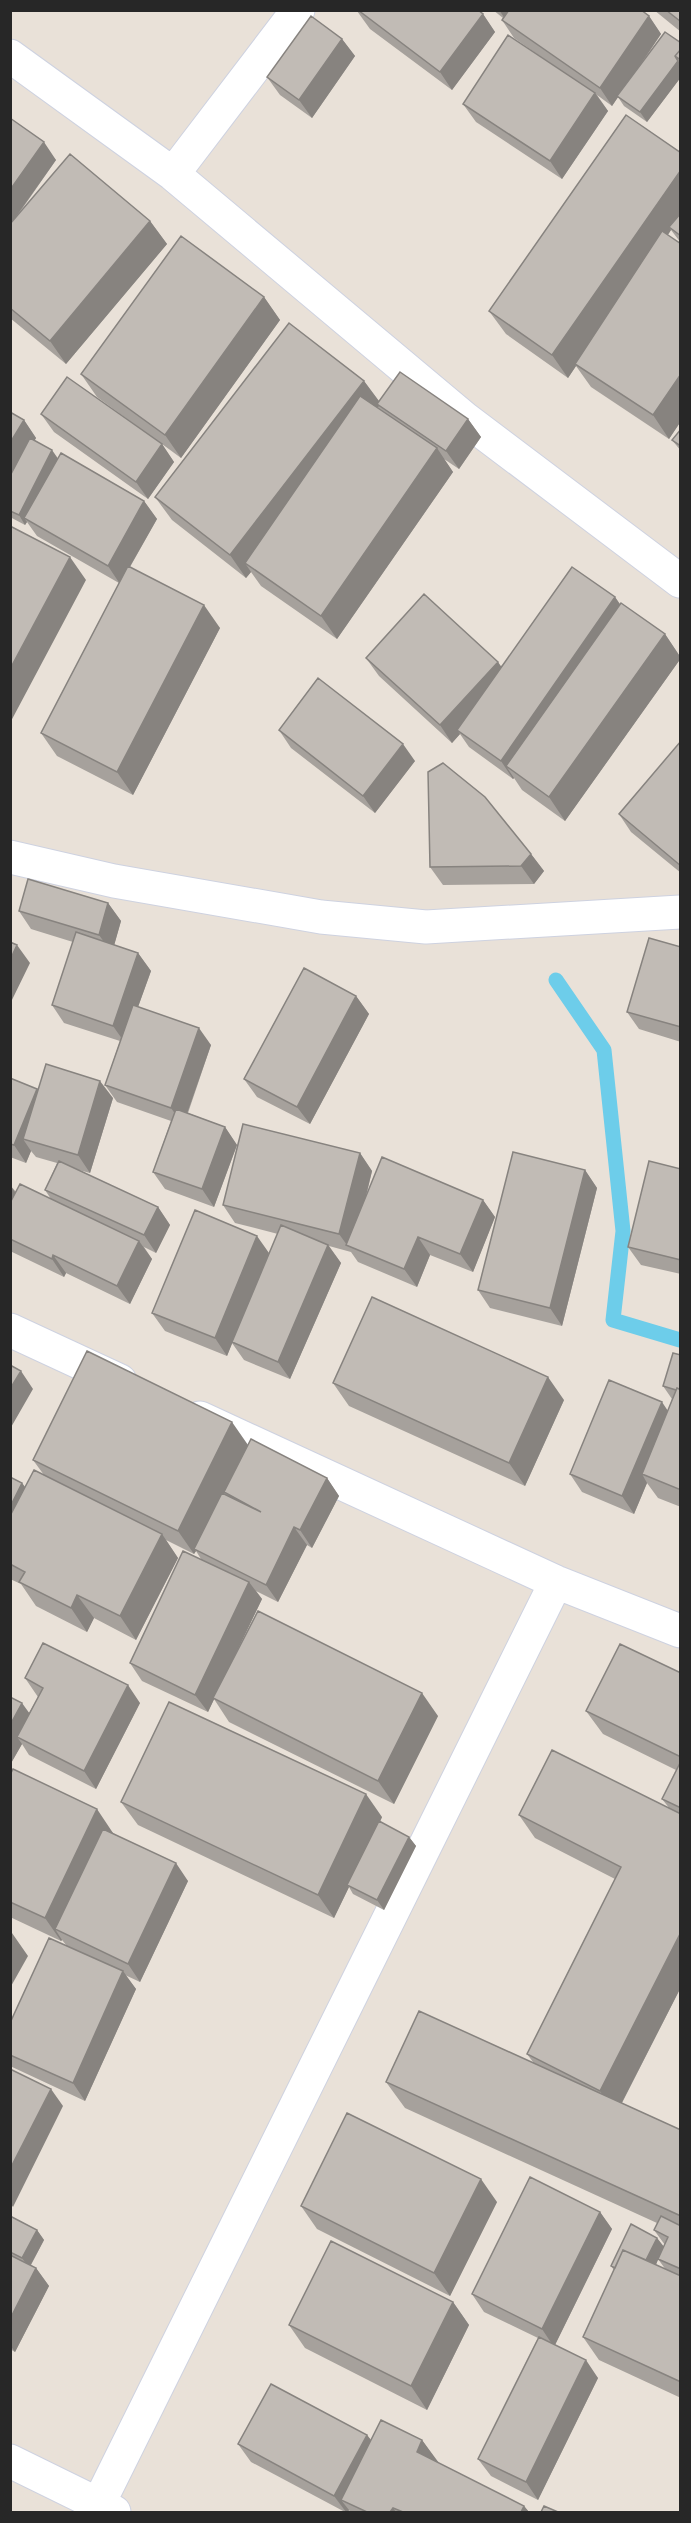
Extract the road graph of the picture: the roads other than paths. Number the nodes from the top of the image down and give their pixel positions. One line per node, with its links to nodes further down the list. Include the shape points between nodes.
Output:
1 (298, 10): 3 (street)
2 (10, 56): 3 (street)
3 (172, 174): 4 (street, via 464,417)
4 (681, 581)
5 (10, 857): 6 (street, via 114,881 321,917 426,927)
6 (681, 912)
7 (10, 1330): 8 (street)
8 (556, 1582): 9 (street); 11 (street)
9 (681, 1631)
10 (10, 2461): 11 (street)
11 (106, 2509)

